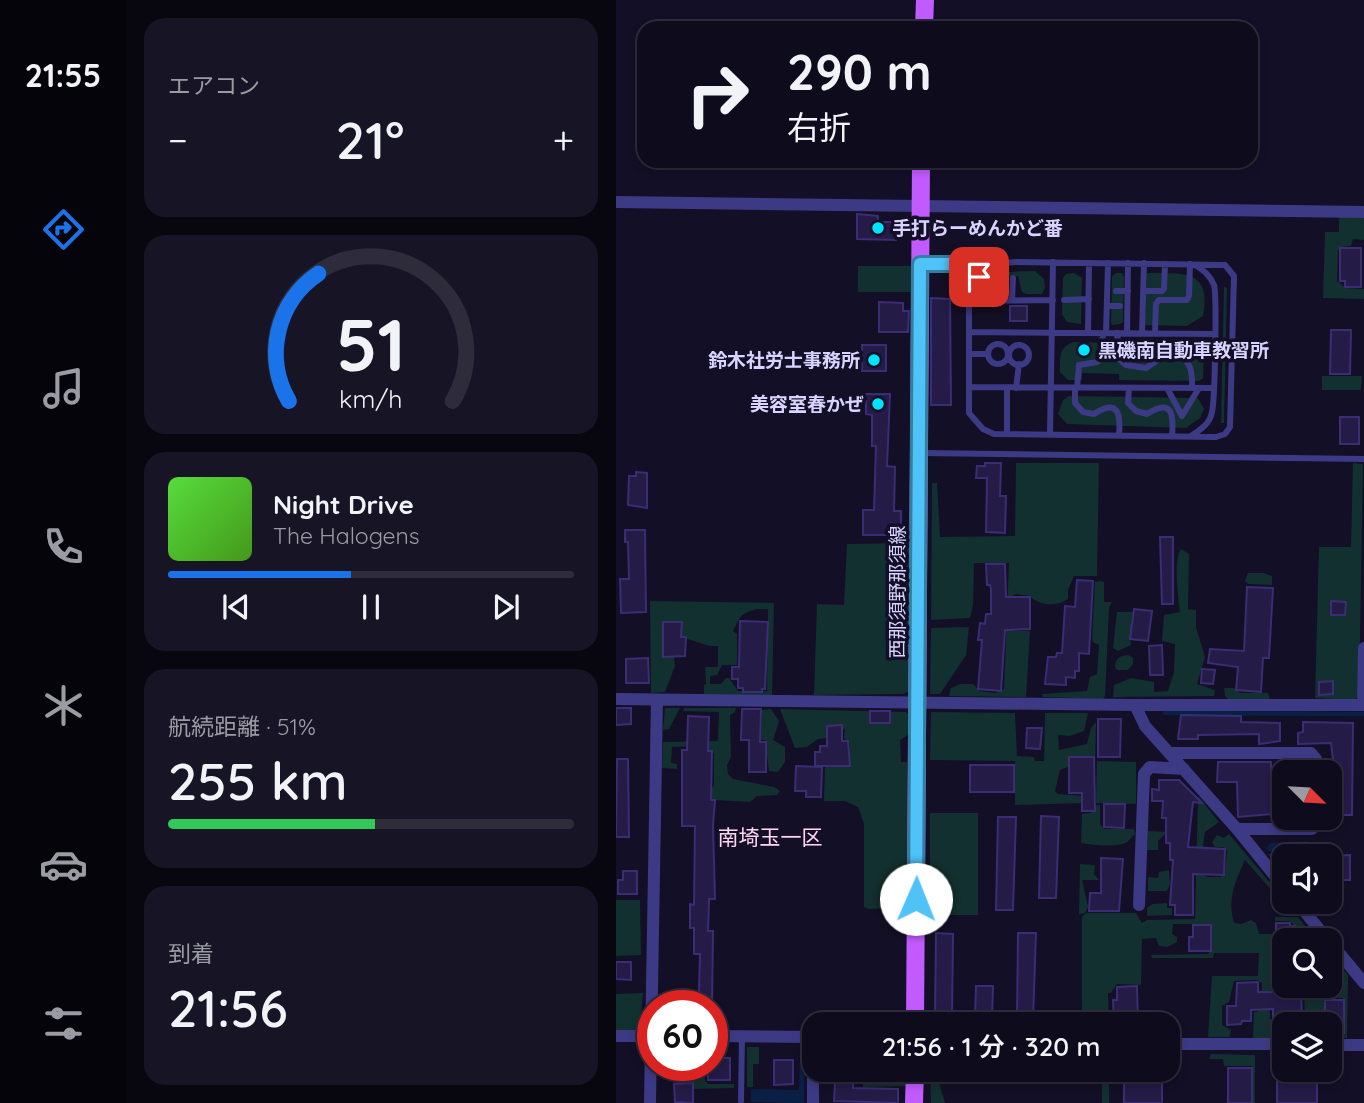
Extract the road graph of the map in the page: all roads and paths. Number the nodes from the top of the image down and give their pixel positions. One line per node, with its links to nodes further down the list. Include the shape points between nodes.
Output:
1 (925, 0): 2 (main road)
2 (924, 21)
3 (921, 168): 5 (main road, 西那須野那須線)
4 (616, 202): 5 (street)
5 (920, 207): 6 (street); 12 (main road, 西那須野那須線)
6 (1364, 212)
7 (1053, 262): 8 (lane); 16 (lane, via 998,264); 22 (lane)
8 (1089, 263): 9 (lane); 20 (lane)
9 (1108, 263): 10 (lane); 25 (lane)
10 (1128, 263): 11 (lane); 18 (lane)
11 (1144, 263): 13 (lane); 19 (lane)
12 (920, 264): 16 (lane, via 954,264); 54 (main road, 西那須野那須線)
13 (1165, 264): 14 (lane); 19 (lane, via 1164,289)
14 (1192, 264): 34 (lane, via 1187,300 1159,300 1156,304); 35 (lane, via 1205,271 1214,286); 53 (lane, via 1225,265 1234,276 1230,427 1216,437)
15 (1013, 278): 21 (lane)
16 (977, 279): 24 (lane)
17 (1116, 291): 18 (lane)
18 (1128, 291): 32 (lane)
19 (1143, 291): 33 (lane)
20 (1088, 299): 23 (lane); 29 (lane)
21 (1012, 300): 22 (lane); 24 (lane)
22 (1053, 300): 28 (lane)
23 (1064, 300)
24 (970, 301): 27 (lane)
25 (1107, 306): 26 (lane); 30 (lane)
26 (1120, 306)
27 (969, 332): 28 (lane); 36 (lane)
28 (1052, 332): 29 (lane); 43 (lane)
29 (1088, 333): 30 (lane)
30 (1105, 333): 31 (lane); 44 (lane, via 1101,359 1079,365)
31 (1117, 333): 32 (lane); 47 (lane, via 1119,359 1126,365 1146,368 1165,355 1181,356 1189,362)
32 (1127, 333): 33 (lane)
33 (1142, 333): 34 (lane)
34 (1155, 333): 35 (lane)
35 (1214, 334): 48 (lane)
36 (969, 354): 37 (lane); 40 (lane)
37 (988, 354): 38 (lane, via 998,345); 38 (lane, via 997,364)
38 (1009, 354): 39 (lane); 39 (lane, via 1017,345 1027,348 1027,360)
39 (1019, 364): 42 (lane)
40 (969, 387): 41 (lane); 49 (lane, via 969,413 975,423)
41 (1007, 388): 42 (lane); 49 (lane)
42 (1016, 388): 43 (lane)
43 (1051, 388): 44 (lane); 50 (lane)
44 (1076, 388): 45 (lane); 51 (lane, via 1075,403 1083,412 1094,414 1111,407 1118,412)
45 (1129, 388): 46 (lane); 52 (lane, via 1128,403 1136,411 1147,414 1164,407 1170,412)
46 (1167, 388): 47 (lane); 47 (lane, via 1182,416)
47 (1196, 388): 48 (lane)
48 (1214, 388): 53 (lane, via 1208,422)
49 (1007, 434): 50 (lane)
50 (1050, 434): 51 (lane)
51 (1119, 435): 52 (lane)
52 (1172, 436): 53 (lane)
53 (1190, 436)
54 (919, 453): 55 (lane); 59 (main road, 西那須野那須線)
55 (1364, 459)
56 (1364, 648): 61 (street)
57 (616, 699): 58 (street)
58 (657, 700): 59 (street); 73 (street)
59 (917, 703): 60 (street); 74 (main road, 西那須野那須線)
60 (1135, 705): 61 (street); 62 (street, via 1145,726)
61 (1363, 705)
62 (1171, 753): 63 (street, via 1311,754); 64 (street)
63 (1317, 760)
64 (1184, 769): 65 (street); 68 (street, via 1150,768 1144,774)
65 (1237, 829): 66 (street); 67 (street)
66 (1272, 829)
67 (1272, 872)
68 (1139, 905)
69 (1307, 914): 70 (street)
70 (1318, 928)
71 (1342, 957): 72 (street)
72 (1364, 983)
73 (653, 990)
74 (915, 1012)
75 (616, 1036): 76 (street)
76 (637, 1036)
77 (728, 1036): 78 (street)
78 (742, 1036): 79 (street); 87 (lane)
79 (802, 1037)
80 (1180, 1044): 81 (street)
81 (1272, 1045)
82 (1342, 1045): 83 (street)
83 (1364, 1045)
84 (651, 1081): 88 (street)
85 (813, 1082): 89 (street)
86 (915, 1082): 90 (main road)
87 (741, 1101)
88 (650, 1103)
89 (813, 1103)
90 (914, 1103)

